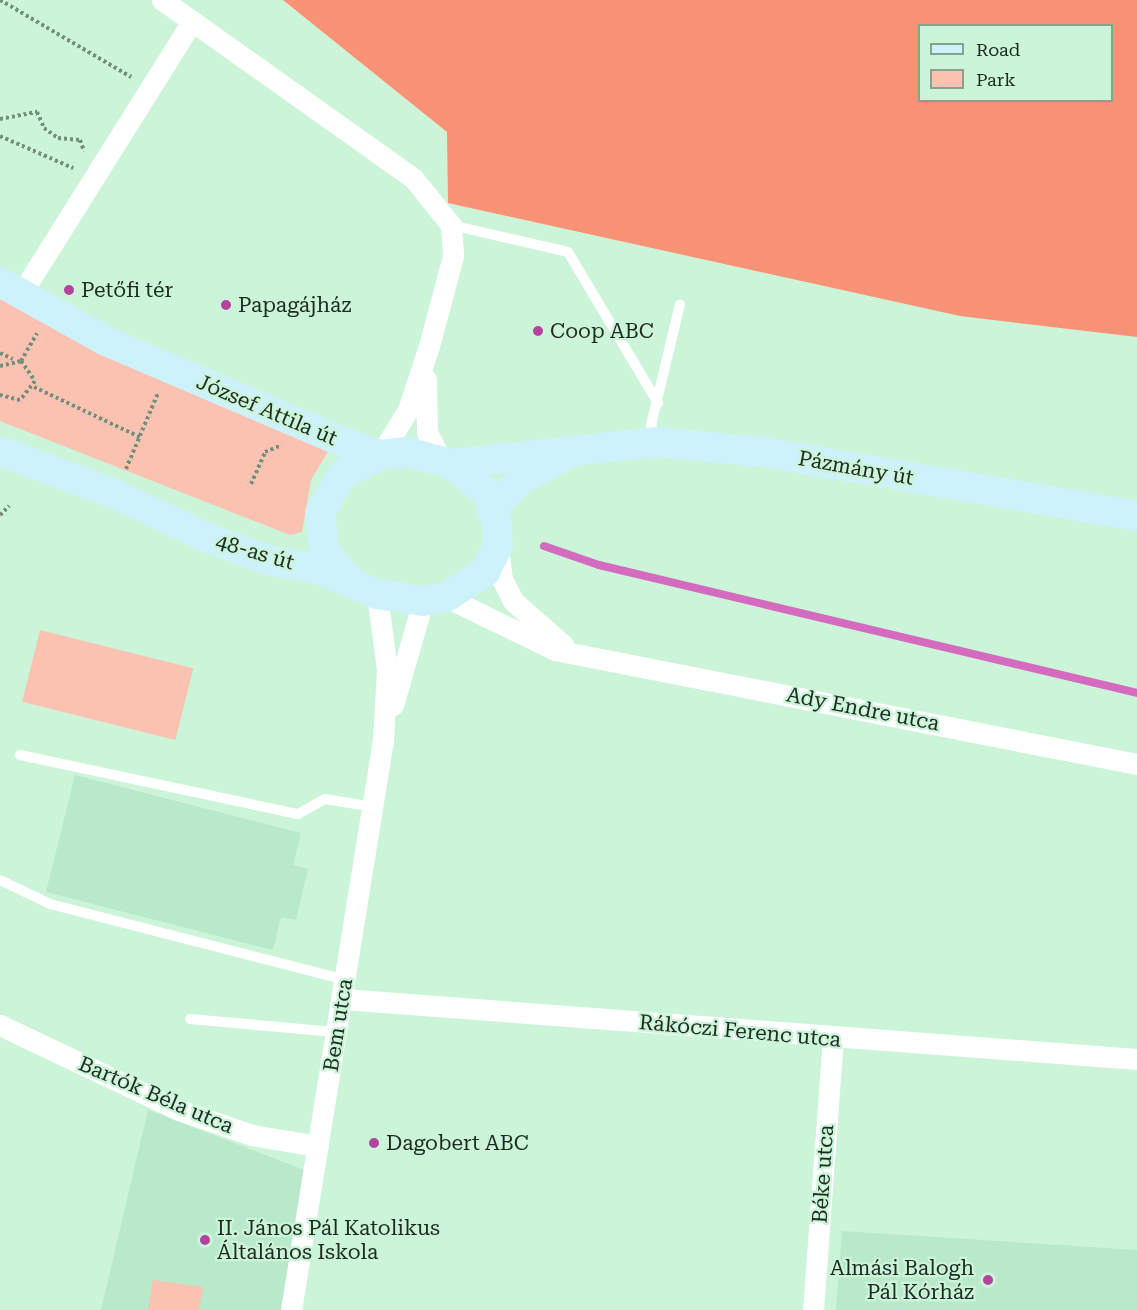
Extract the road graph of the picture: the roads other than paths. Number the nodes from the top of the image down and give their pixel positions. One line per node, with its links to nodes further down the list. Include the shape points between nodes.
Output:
1 (162, 0): 2 (street)
2 (192, 21): 3 (street, via 414,179); 4 (street, via 94,177)
3 (451, 225): 6 (street, via 453,256); 7 (lane, via 567,252)
4 (10, 288): 11 (main road, József Attila út, via 49,313 168,368)
5 (680, 304): 7 (lane)
6 (429, 346): 11 (street, via 408,410); 12 (street, via 424,415)
7 (658, 403): 8 (lane, via 651,425)
8 (658, 442): 10 (main road, Pázmány út); 14 (main road, Pázmány út, via 763,452)
9 (0, 451): 16 (main road, 48-as út, via 115,494 208,538)
10 (574, 452): 12 (main road, Pázmány út); 13 (main road, Pázmány út, via 541,466)
11 (380, 455): 12 (main road, József Attila út, via 406,452); 16 (main road, via 343,474 320,513 324,549)
12 (446, 461): 13 (main road, József Attila út, via 477,480)
13 (493, 507): 15 (main road, József Attila út)
14 (1137, 516)
15 (498, 546): 17 (main road, via 485,572); 18 (street, Ady Endre utca, via 502,579 513,601 543,633)
16 (364, 588): 17 (main road, 48-as út); 19 (street, Bem utca, via 387,670)
17 (434, 599): 18 (street, Ady Endre utca, via 537,645); 19 (street, Bem utca)
18 (589, 655): 21 (street, Ady Endre utca)
19 (383, 740): 22 (street, Bem utca)
20 (20, 755): 22 (lane, via 297,814 325,799)
21 (1137, 764)
22 (375, 807): 24 (street, Bem utca)
23 (0, 880): 24 (lane, via 50,903)
24 (344, 990): 27 (street, Bem utca); 28 (street, Rákóczi Ferenc utca)
25 (190, 1019): 27 (lane)
26 (0, 1025): 30 (street, Bartók Béla utca, via 207,1120)
27 (337, 1032): 30 (street, Bem utca)
28 (833, 1039): 29 (street, Rákóczi Ferenc utca); 32 (street, Béke utca)
29 (1137, 1059)
30 (318, 1146): 31 (street, Bem utca)
31 (291, 1310)
32 (813, 1310)

